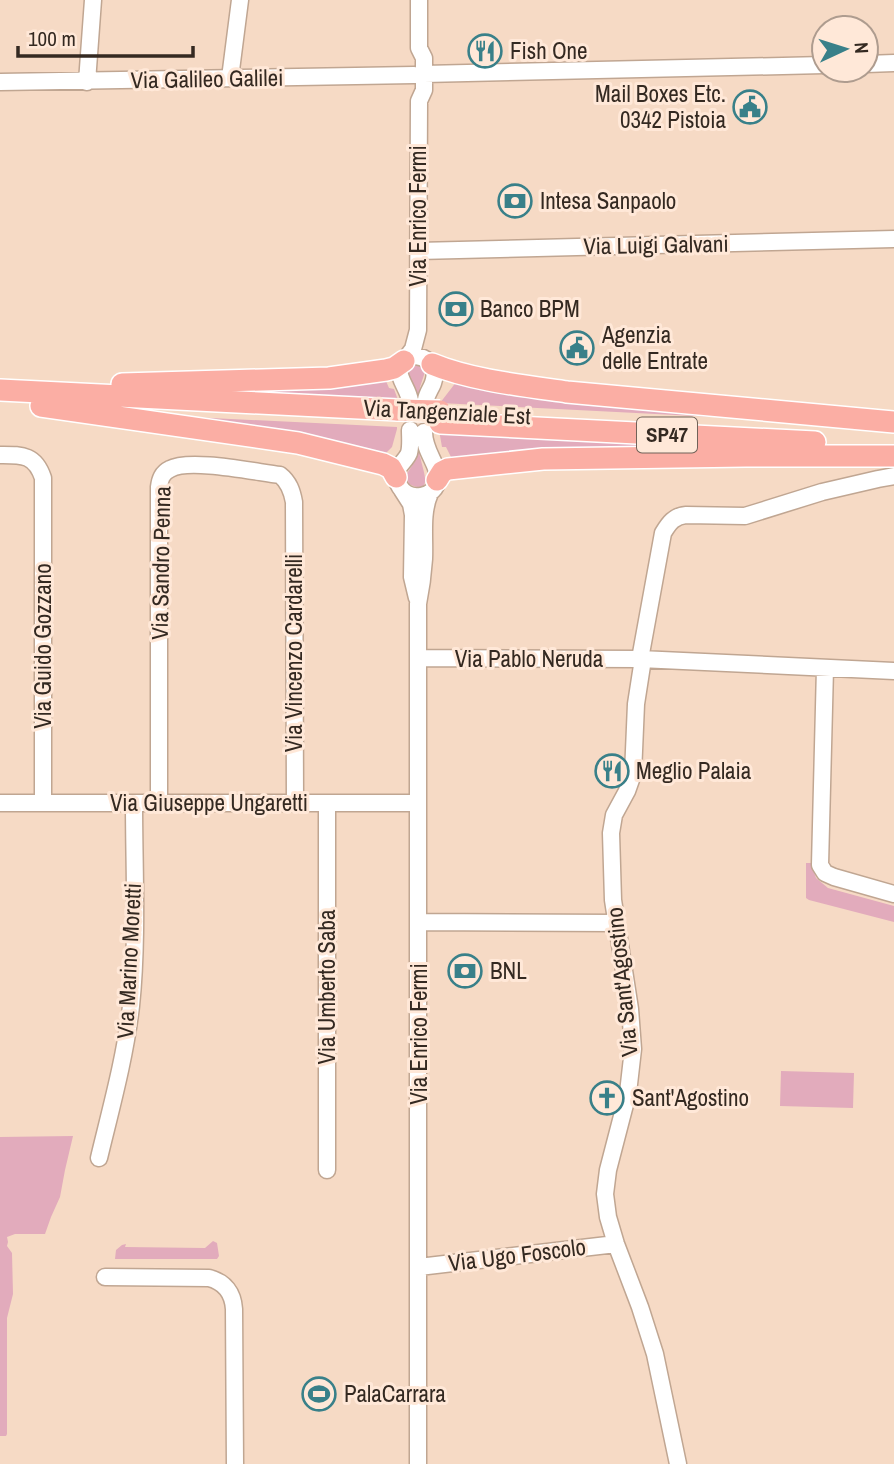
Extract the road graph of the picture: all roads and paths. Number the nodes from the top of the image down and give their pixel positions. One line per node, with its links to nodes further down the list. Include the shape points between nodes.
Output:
1 (93, 0): 8 (street)
2 (240, 0): 6 (street)
3 (419, 0): 5 (street, Via Enrico Fermi, via 419,48 414,58)
4 (810, 65): 5 (street, Via Galileo Galilei)
5 (419, 74): 6 (street, Via Galileo Galilei); 10 (street, Via Enrico Fermi, via 414,91 419,101)
6 (230, 78): 8 (street, Via Galileo Galilei)
7 (0, 82): 8 (street, Via Galileo Galilei)
8 (87, 82)
9 (894, 239): 10 (street, Via Luigi Galvani)
10 (418, 251): 11 (street, Via Enrico Fermi)
11 (418, 330): 12 (street, Via Enrico Fermi); 13 (street, Via Enrico Fermi)
12 (404, 361): 13 (street, via 416,356); 15 (main road, via 386,370 329,379 138,383); 17 (street, Via Enrico Fermi, via 400,379)
13 (430, 362): 17 (street, Via Enrico Fermi, via 434,378); 18 (main road, via 457,373 523,386)
14 (0, 390): 15 (main road, Via Tangenziale Est / SP47)
15 (37, 399): 16 (main road, Via Tangenziale Est / SP47); 17 (main road, Via Tangenziale Est / SP47); 24 (main road, via 314,446 383,464 391,468)
16 (0, 403)
17 (418, 416): 19 (main road, Via Tangenziale Est / SP47); 20 (main road, Via Tangenziale Est / SP47); 24 (street, Via Enrico Fermi, via 409,453 398,466); 25 (street, Via Enrico Fermi, via 437,471)
18 (894, 422)
19 (894, 433)
20 (894, 444)
21 (0, 455): 33 (street, Via Guido Gozzano, via 27,456 40,471 43,489)
22 (894, 456): 25 (main road, via 543,459 448,469)
23 (894, 476): 29 (street, Via Sant'Agostino, via 751,514 686,515 672,521 663,533)
24 (399, 484): 25 (street, via 406,494 417,496); 27 (street, Via Enrico Fermi, via 413,515 412,577)
25 (434, 486): 27 (street, Via Enrico Fermi, via 424,513)
26 (294, 502): 35 (street, Via Sandro Penna, via 288,482 280,475 188,464 171,468 160,479); 36 (street, Via Vincenzo Cardarelli)
27 (418, 604): 28 (street, Via Enrico Fermi)
28 (418, 658): 29 (street, Via Pablo Neruda); 38 (street, Via Enrico Fermi)
29 (642, 659): 30 (street, Via Pablo Neruda); 41 (street, Via Sant'Agostino, via 633,774 611,833)
30 (825, 668): 31 (street, Via Pablo Neruda); 39 (street, via 822,869 834,877)
31 (894, 671)
32 (0, 803): 33 (street, Via Giuseppe Ungaretti)
33 (43, 803): 34 (street, Via Giuseppe Ungaretti)
34 (134, 803): 35 (street, Via Giuseppe Ungaretti); 42 (street, Via Marino Moretti, via 131,1004)
35 (159, 803): 36 (street, Via Giuseppe Ungaretti)
36 (295, 803): 37 (street, Via Giuseppe Ungaretti)
37 (327, 803): 38 (street, Via Giuseppe Ungaretti); 43 (street, Via Umberto Saba)
38 (418, 803): 40 (street, Via Enrico Fermi)
39 (894, 894)
40 (418, 922): 41 (street); 45 (street, Via Enrico Fermi)
41 (616, 923): 44 (street, Via Sant'Agostino, via 632,1049 628,1093 606,1182 606,1204)
42 (99, 1158)
43 (327, 1170)
44 (616, 1244): 45 (street, Via Ugo Foscolo); 49 (street, Via Sant'Agostino, via 652,1343)
45 (419, 1267): 48 (street, Via Enrico Fermi)
46 (105, 1277): 47 (street, via 209,1278 229,1290 234,1309)
47 (235, 1464)
48 (418, 1464)
49 (678, 1464)

